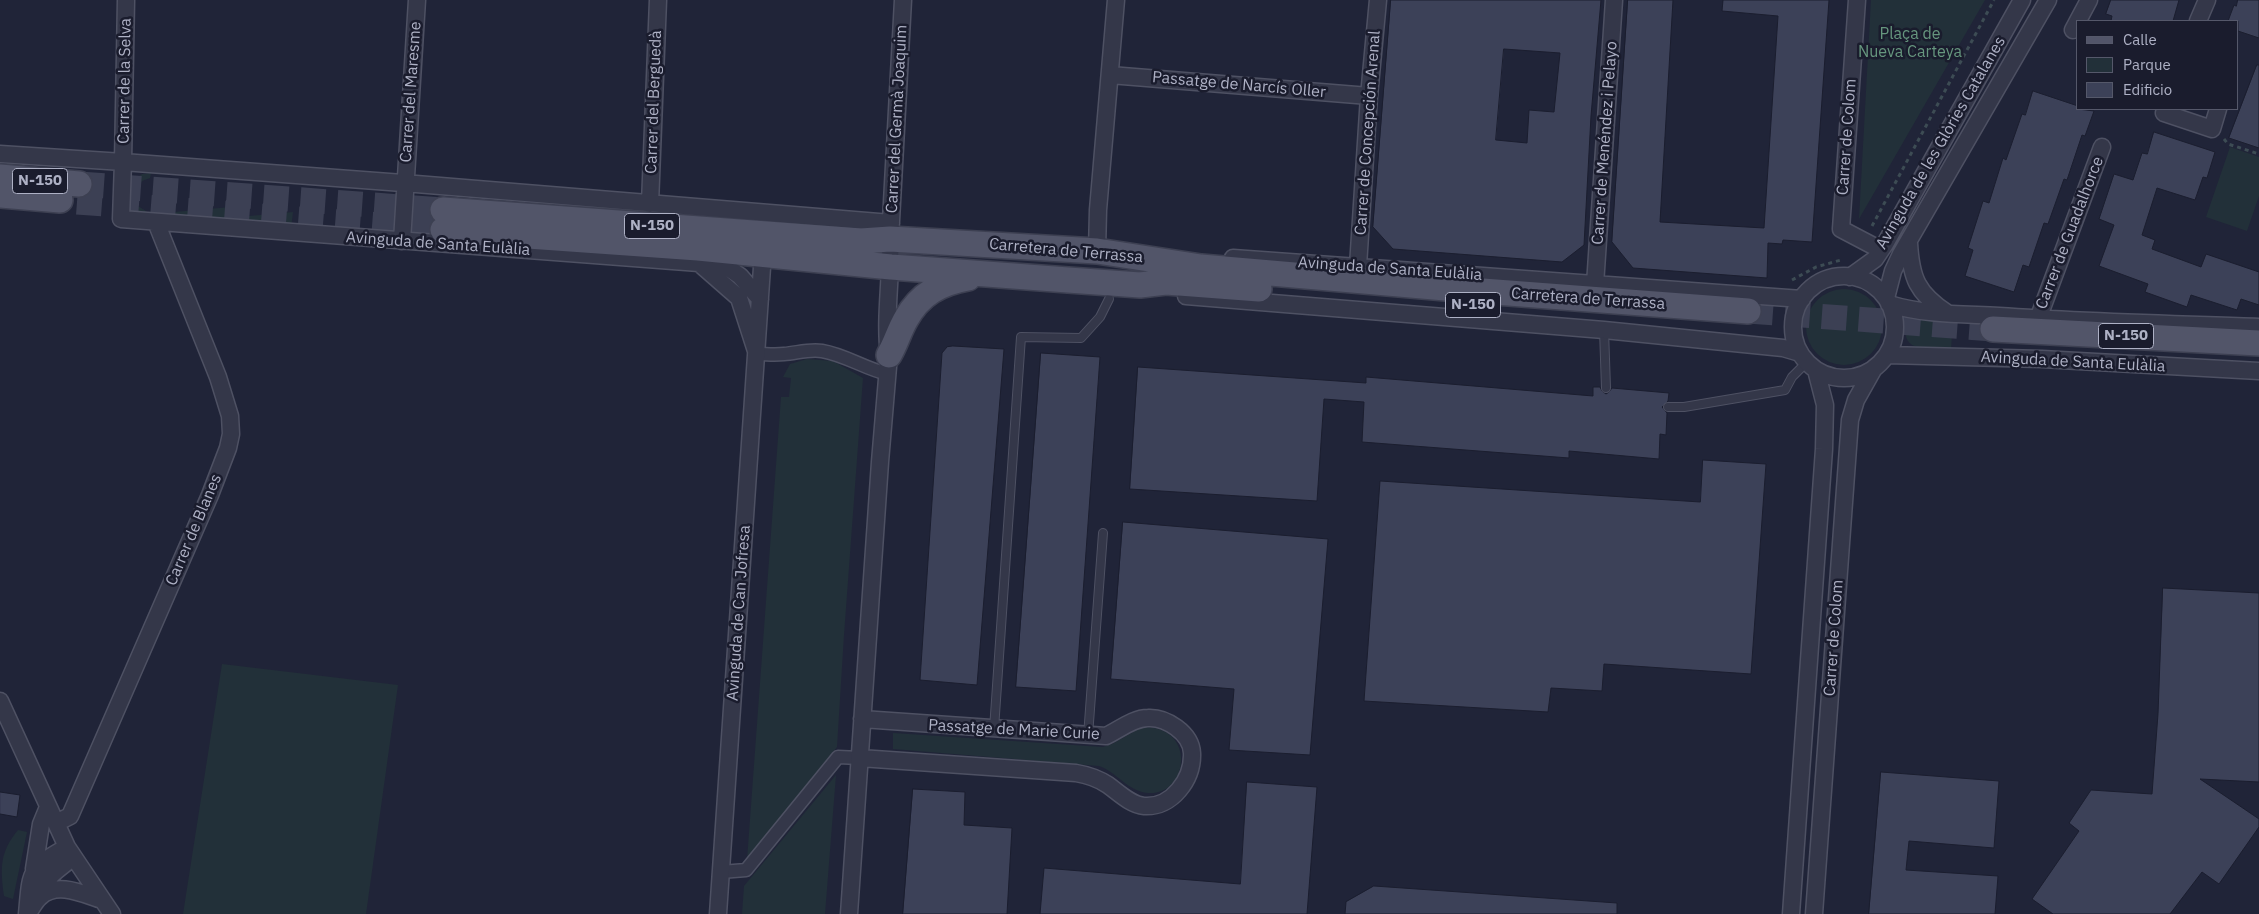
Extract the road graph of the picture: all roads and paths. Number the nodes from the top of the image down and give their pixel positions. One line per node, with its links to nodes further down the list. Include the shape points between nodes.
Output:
1 (126, 0): 26 (street, Carrer de la Selva)
2 (417, 0): 28 (street, Carrer del Maresme)
3 (658, 0): 30 (street, Carrer del Berguedà)
4 (903, 0): 33 (street, Carrer del Germà Joaquim)
5 (1116, 0): 18 (street)
6 (1378, 0): 19 (street, Carrer de Concepción Arenal)
7 (1614, 0): 46 (street, Carrer de Menéndez i Pelayo)
8 (1856, 0): 35 (street, Carrer de Colom, via 1841,228)
9 (1994, 0): 35 (path)
10 (2022, 0): 38 (street, Avinguda de les Glòries Catalanes)
11 (2048, 0): 36 (street, Avinguda de les Glòries Catalanes)
12 (2089, 0): 14 (street)
13 (2207, 0): 15 (street)
14 (2078, 20)
15 (2198, 20)
16 (2076, 24): 17 (street)
17 (2073, 30)
18 (1110, 75): 19 (street, Passatge de Narcís Oller); 39 (street)
19 (1369, 96): 41 (street, Carrer de Concepción Arenal)
20 (2166, 110): 21 (street, via 2164,113 2212,129)
21 (2218, 110)
22 (2228, 144): 25 (path)
23 (2102, 147): 53 (street, Carrer de Guadalhorce)
24 (0, 154): 26 (street)
25 (2259, 154)
26 (123, 162): 28 (street); 31 (street, Avinguda de Santa Eulàlia, via 121,219)
27 (0, 178): 29 (main road, N-150, via 78,193)
28 (404, 183): 30 (street); 34 (street)
29 (0, 195)
30 (650, 204): 32 (street)
31 (156, 222): 34 (street, Avinguda de Santa Eulàlia); 73 (street, Carrer de Blanes, via 218,377 230,416 231,434 210,495 70,816)
32 (860, 231): 33 (main road, Carretera de Terrassa / N-150); 37 (main road, Carretera de Terrassa / N-150, via 443,220); 40 (street, via 840,248 782,247)
33 (890, 231): 39 (main road, Carretera de Terrassa / N-150); 42 (street)
34 (402, 241): 57 (street, Avinguda de Santa Eulàlia, via 699,263 739,298)
35 (1864, 241): 38 (street, Carrer de Colom); 45 (path, via 1850,259 1816,267)
36 (1909, 243): 51 (street, Avinguda de les Glòries Catalanes, via 1893,271); 52 (street, Avinguda de les Glòries Catalanes, via 1916,282 1931,302)
37 (698, 248): 40 (main road, Carretera de Terrassa / N-150); 48 (street, via 740,276)
38 (1881, 250): 44 (street, Avinguda de les Glòries Catalanes)
39 (1097, 251): 41 (street, Avinguda de Santa Eulàlia); 47 (main road, Carretera de Terrassa / N-150, via 1231,269 1748,319 1166,282)
40 (767, 255): 42 (main road, Carretera de Terrassa / N-150); 48 (street, Avinguda de Can Jofresa, via 762,267)
41 (1358, 266): 46 (street, Avinguda de Santa Eulàlia)
42 (891, 267): 43 (main road, Carretera de Terrassa / N-150); 61 (street)
43 (992, 274): 47 (main road, Carretera de Terrassa / N-150); 61 (main road, via 940,285 920,298 905,321)
44 (1850, 277): 50 (street, via 1823,281); 51 (street, via 1869,283)
45 (1786, 284)
46 (1595, 285): 50 (street, Avinguda de Santa Eulàlia)
47 (1140, 286): 55 (street, via 1165,294 1248,302)
48 (760, 299): 57 (street, Avinguda de Can Jofresa)
49 (1109, 299): 69 (lane, via 1100,317 1082,338 1021,337)
50 (1802, 299): 60 (street, via 1793,331)
51 (1888, 301): 52 (street, via 1909,310); 58 (street, via 1895,324)
52 (1947, 313): 53 (street)
53 (2038, 319): 54 (street)
54 (2259, 327)
55 (1604, 330): 60 (street, via 1783,348); 64 (lane)
56 (2259, 343): 59 (main road, N-150, via 1993,336)
57 (757, 354): 61 (street, via 823,351 873,371); 76 (street, Avinguda de Can Jofresa)
58 (1887, 355): 62 (street); 63 (street, Avinguda de Santa Eulàlia)
59 (2259, 358)
60 (1807, 362): 62 (street, via 1839,378 1864,375); 65 (lane, via 1792,376 1785,390); 83 (street, Carrer de Colom, via 1824,398 1825,425)
61 (889, 364): 68 (street)
62 (1874, 368): 84 (street, Carrer de Colom, via 1856,400 1850,420)
63 (2259, 371)
64 (1606, 388)
65 (1668, 407)
66 (1103, 533): 70 (lane)
67 (0, 701): 72 (street)
68 (862, 719): 69 (street, Passatge de Marie Curie); 71 (street)
69 (994, 729): 70 (street, Passatge de Marie Curie)
70 (1088, 736): 71 (street, Passatge de Marie Curie, via 1106,736 1147,718 1170,723 1187,740 1192,752 1188,774 1174,796 1146,806 1137,805 1100,780 1076,773)
71 (860, 758): 76 (street, via 838,757 746,870); 82 (street)
72 (48, 807): 73 (street); 75 (street, via 41,824)
73 (56, 823): 74 (street)
74 (70, 852): 75 (street, via 44,860); 77 (street, via 51,874); 78 (street)
75 (34, 869): 79 (street)
76 (721, 872): 81 (street, Avinguda de Can Jofresa)
77 (40, 896): 78 (street, via 51,890 65,889); 79 (street)
78 (102, 900): 80 (street)
79 (27, 913)
80 (112, 914)
81 (718, 914)
82 (849, 914)
83 (1790, 914)
84 (1814, 914)

